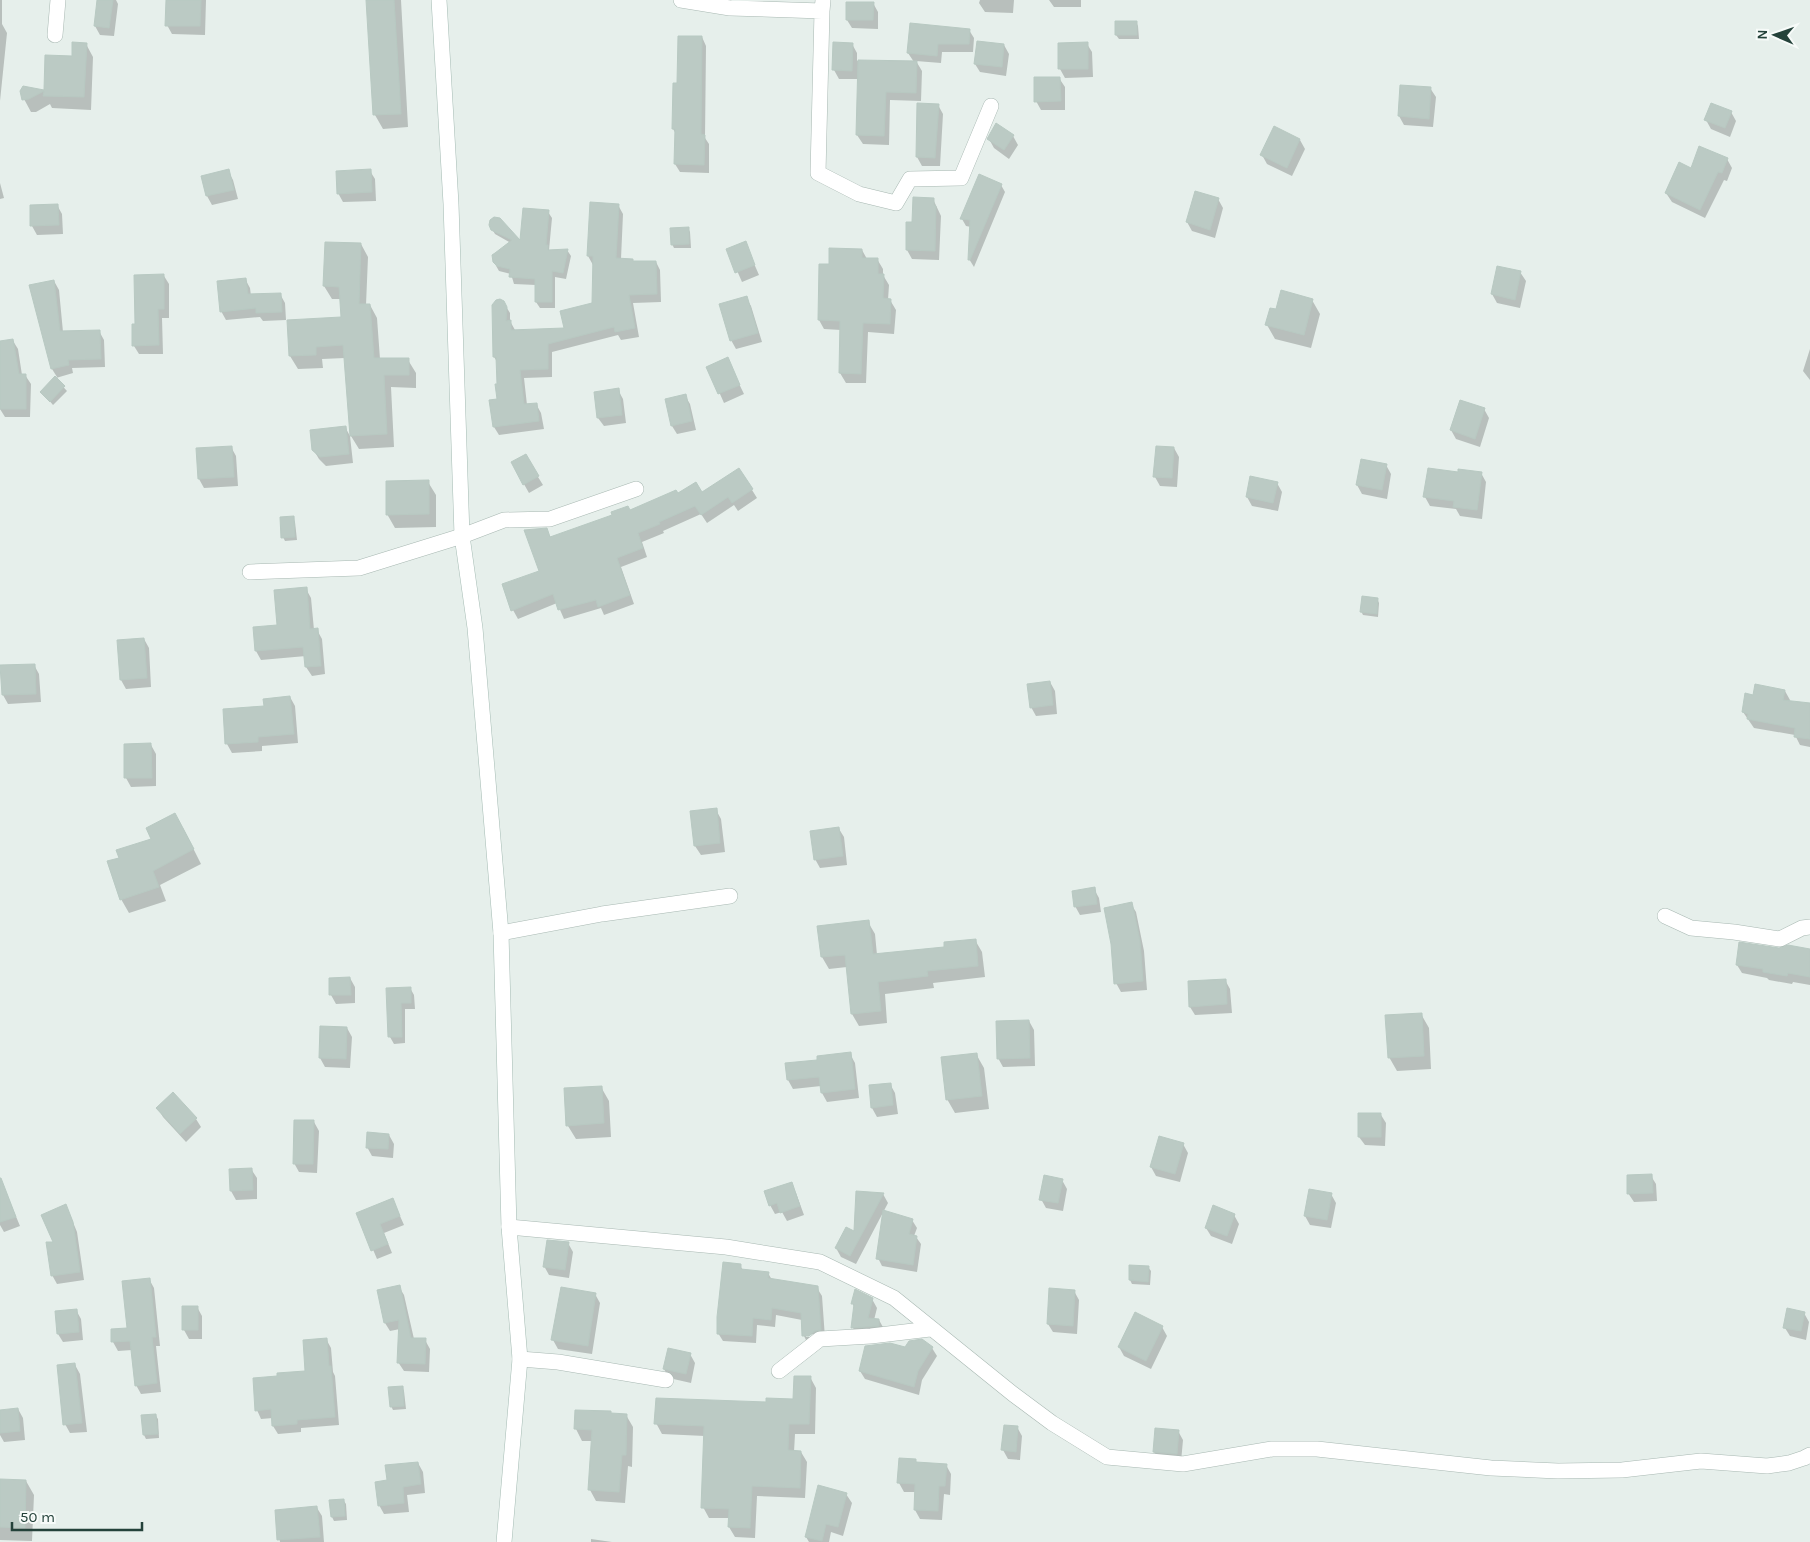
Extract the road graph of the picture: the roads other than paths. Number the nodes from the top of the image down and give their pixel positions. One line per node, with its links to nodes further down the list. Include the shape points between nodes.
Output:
1 (58, 0): 5 (street)
2 (439, 0): 8 (street, via 451,204)
3 (681, 0): 4 (street, via 730,8)
4 (822, 6): 6 (street, via 818,173 859,194 896,202 910,179 961,178)
5 (55, 35)
6 (991, 106)
7 (636, 489): 8 (street, via 550,519 504,520)
8 (462, 536): 9 (street, via 359,568); 13 (street, via 475,628)
9 (250, 572)
10 (730, 896): 13 (street, via 602,914)
11 (1665, 916): 12 (street, via 1690,928 1780,939)
12 (1810, 927)
13 (501, 933): 14 (street)
14 (509, 1227): 15 (street, via 726,1247 820,1262 894,1298); 16 (street)
15 (930, 1329): 17 (street, via 820,1338); 19 (street, via 1052,1423 1107,1457 1183,1464 1272,1449 1316,1449 1491,1468 1558,1471 1622,1470 1701,1461 1767,1466 1789,1463)
16 (520, 1359): 18 (street); 20 (street)
17 (779, 1371)
18 (666, 1380)
19 (1810, 1455)
20 (504, 1542)

